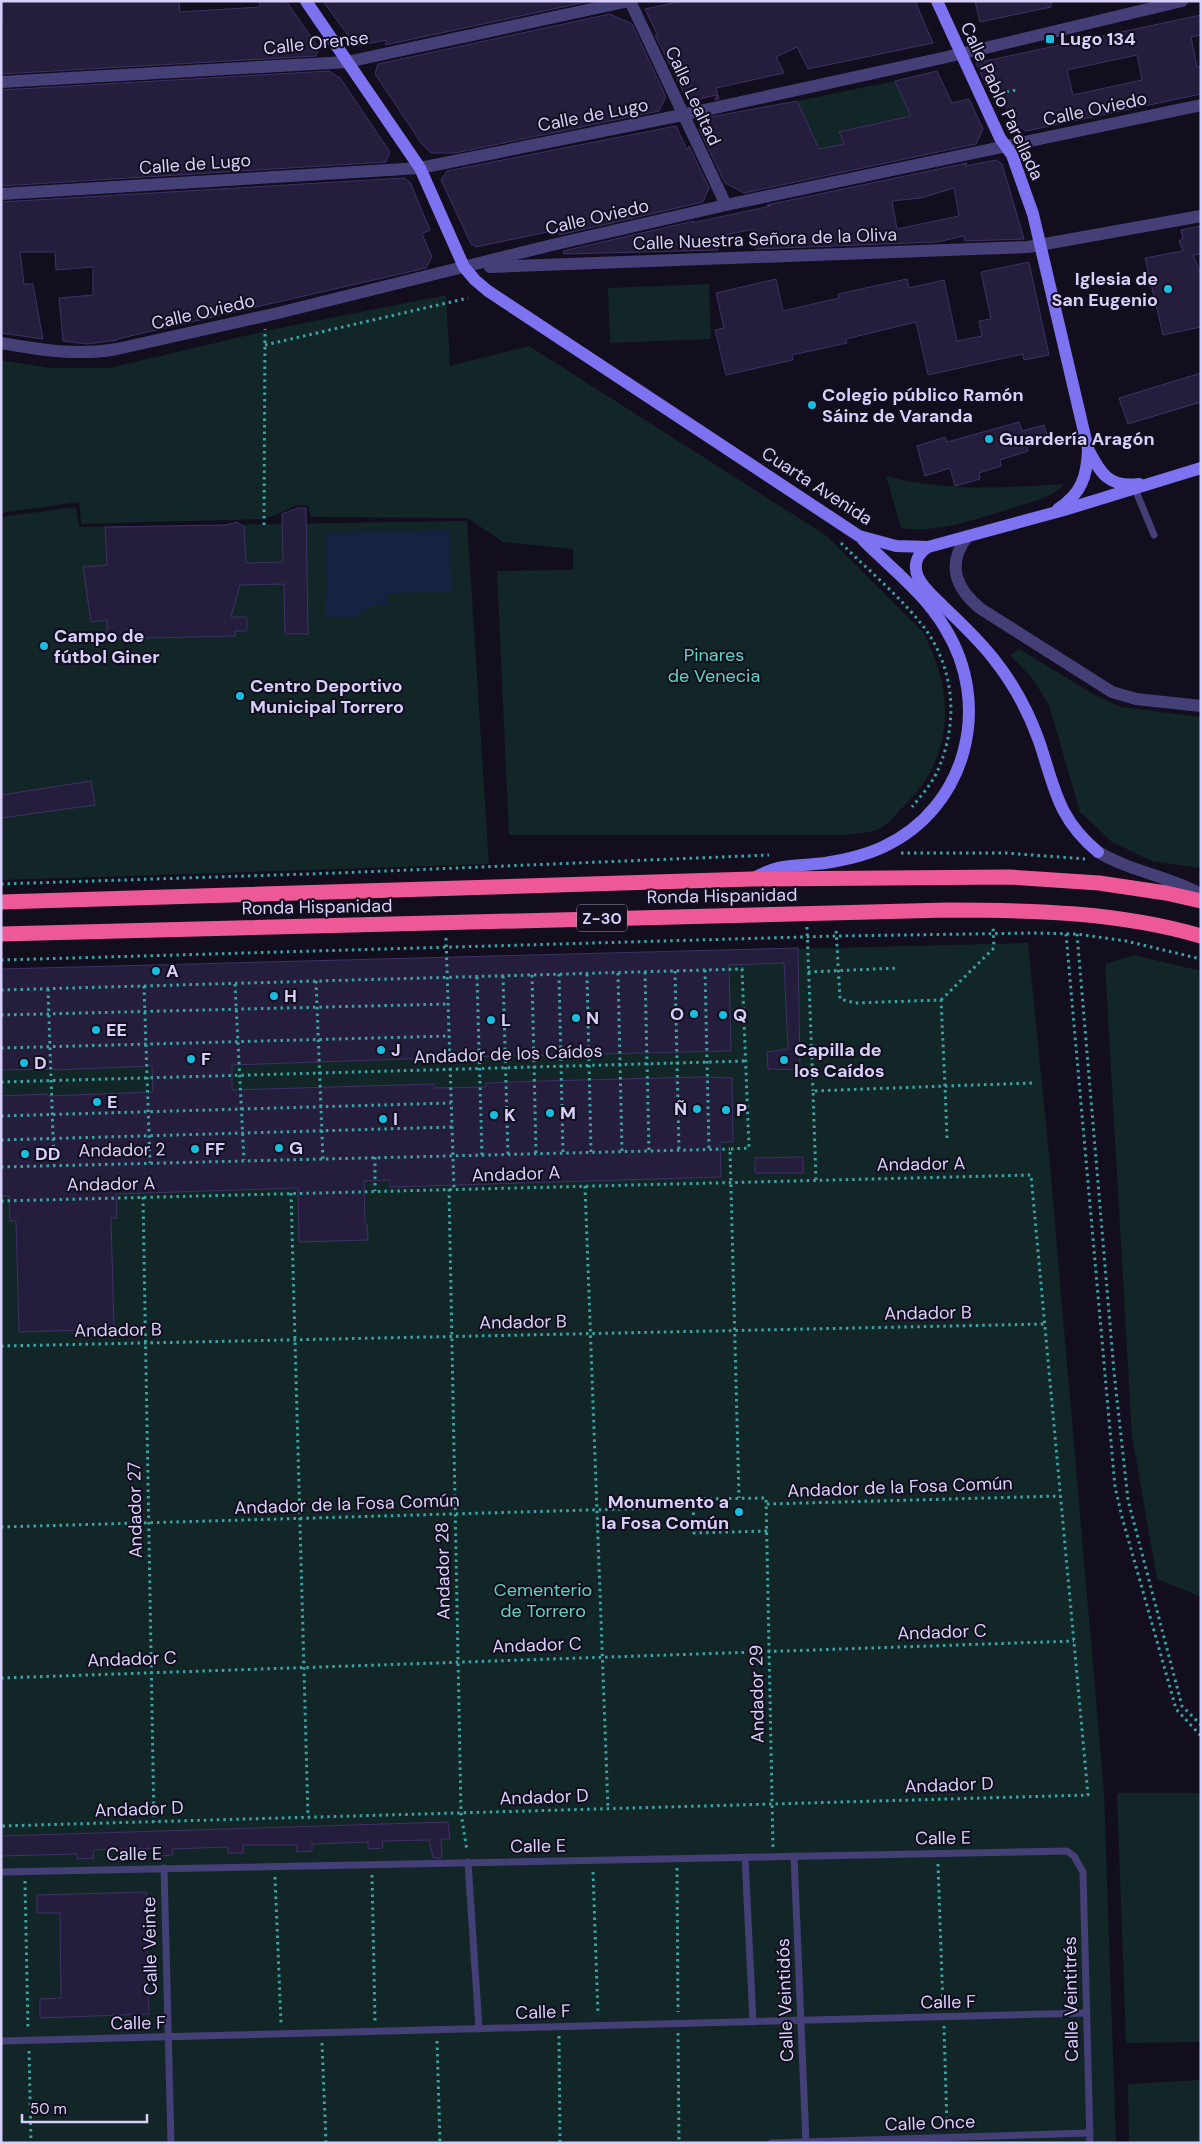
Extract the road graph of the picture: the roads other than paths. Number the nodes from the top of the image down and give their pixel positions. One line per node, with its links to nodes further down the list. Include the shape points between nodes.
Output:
1 (306, 1): 6 (street, Cuarta Avenida)
2 (629, 1): 6 (street, Calle Orense); 9 (street, Calle Lealtad)
3 (937, 1): 5 (street, Calle Pablo Parellada)
4 (1182, 1): 5 (street, Calle de Lugo)
5 (960, 53): 9 (street, Calle de Lugo); 10 (street, Calle Pablo Parellada)
6 (347, 62): 7 (street, Calle Orense); 11 (street, Cuarta Avenida)
7 (1, 82)
8 (1201, 105): 10 (street, Calle Oviedo)
9 (682, 115): 11 (street, Calle de Lugo); 13 (street, Calle Lealtad)
10 (1006, 146): 13 (street, Calle Oviedo); 15 (street, Calle Pablo Parellada, via 1017,168)
11 (420, 168): 12 (street, Calle de Lugo); 16 (street, Cuarta Avenida)
12 (1, 194)
13 (726, 205): 16 (street, Calle Oviedo)
14 (1201, 216): 15 (street, Calle Nuestra Señora de la Oliva)
15 (1042, 245): 17 (street, Calle Nuestra Señora de la Oliva); 19 (street, Calle Pablo Parellada)
16 (464, 267): 18 (street, Calle Oviedo, via 265,316 98,352 67,353); 25 (street, Cuarta Avenida, via 488,291)
17 (490, 267)
18 (1, 344)
19 (1088, 449): 21 (street, Calle Pablo Parellada, via 1098,470 1109,479 1134,484); 23 (street, Calle Pablo Parellada, via 1086,473 1077,493 1069,502)
20 (1201, 468): 21 (street, Cuarta Avenida)
21 (1157, 481): 22 (street, Cuarta Avenida)
22 (1134, 490): 23 (street, Cuarta Avenida); 24 (lane)
23 (1047, 515): 26 (street, Cuarta Avenida)
24 (1154, 535)
25 (859, 536): 27 (street, Cuarta Avenida, via 896,546); 29 (street, via 939,618 959,656 969,700 967,740 954,777 942,798 915,828 881,848 837,861 777,867)
26 (967, 538): 27 (street, Cuarta Avenida); 28 (street, via 957,555 956,570 959,584 967,597 981,609 1112,692)
27 (928, 547): 30 (street, via 917,559 920,580 991,655 1018,692 1056,796 1075,830 1098,852 1122,865)
28 (1201, 706)
29 (752, 879): 31 (highway, Ronda Hispanidad / Z-30, via 1010,877 1099,883); 32 (highway, Ronda Hispanidad / Z-30)
30 (1201, 894)
31 (1201, 901)
32 (1, 902)
33 (1, 934): 34 (highway, Ronda Hispanidad / Z-30, via 1022,910 1114,917)
34 (1201, 936)
35 (794, 1856): 36 (lane, Calle E, via 1067,1851); 37 (lane, Calle E); 42 (lane, Calle Veintidós)
36 (1074, 1856): 41 (lane, Calle Veintitrés, via 1083,1872)
37 (745, 1857): 38 (lane, Calle E); 43 (lane, Calle Veintidós)
38 (468, 1862): 39 (lane, Calle E); 44 (lane)
39 (164, 1868): 40 (lane, Calle E); 45 (lane, Calle Veinte)
40 (1, 1872)
41 (1086, 2013): 42 (lane, Calle F); 47 (lane, Calle Veintitrés)
42 (801, 2021): 43 (lane, Calle F); 48 (lane, Calle Veintidós)
43 (753, 2022): 44 (lane, Calle F)
44 (479, 2029): 45 (lane, Calle F)
45 (168, 2037): 46 (lane, Calle F); 49 (lane, Calle Veinte)
46 (1, 2041)
47 (1090, 2133): 48 (lane, Calle Once); 51 (lane, Calle Veintitrés)
48 (806, 2142): 50 (lane, Calle Once)
49 (171, 2143)
50 (772, 2143)
51 (1090, 2143)

